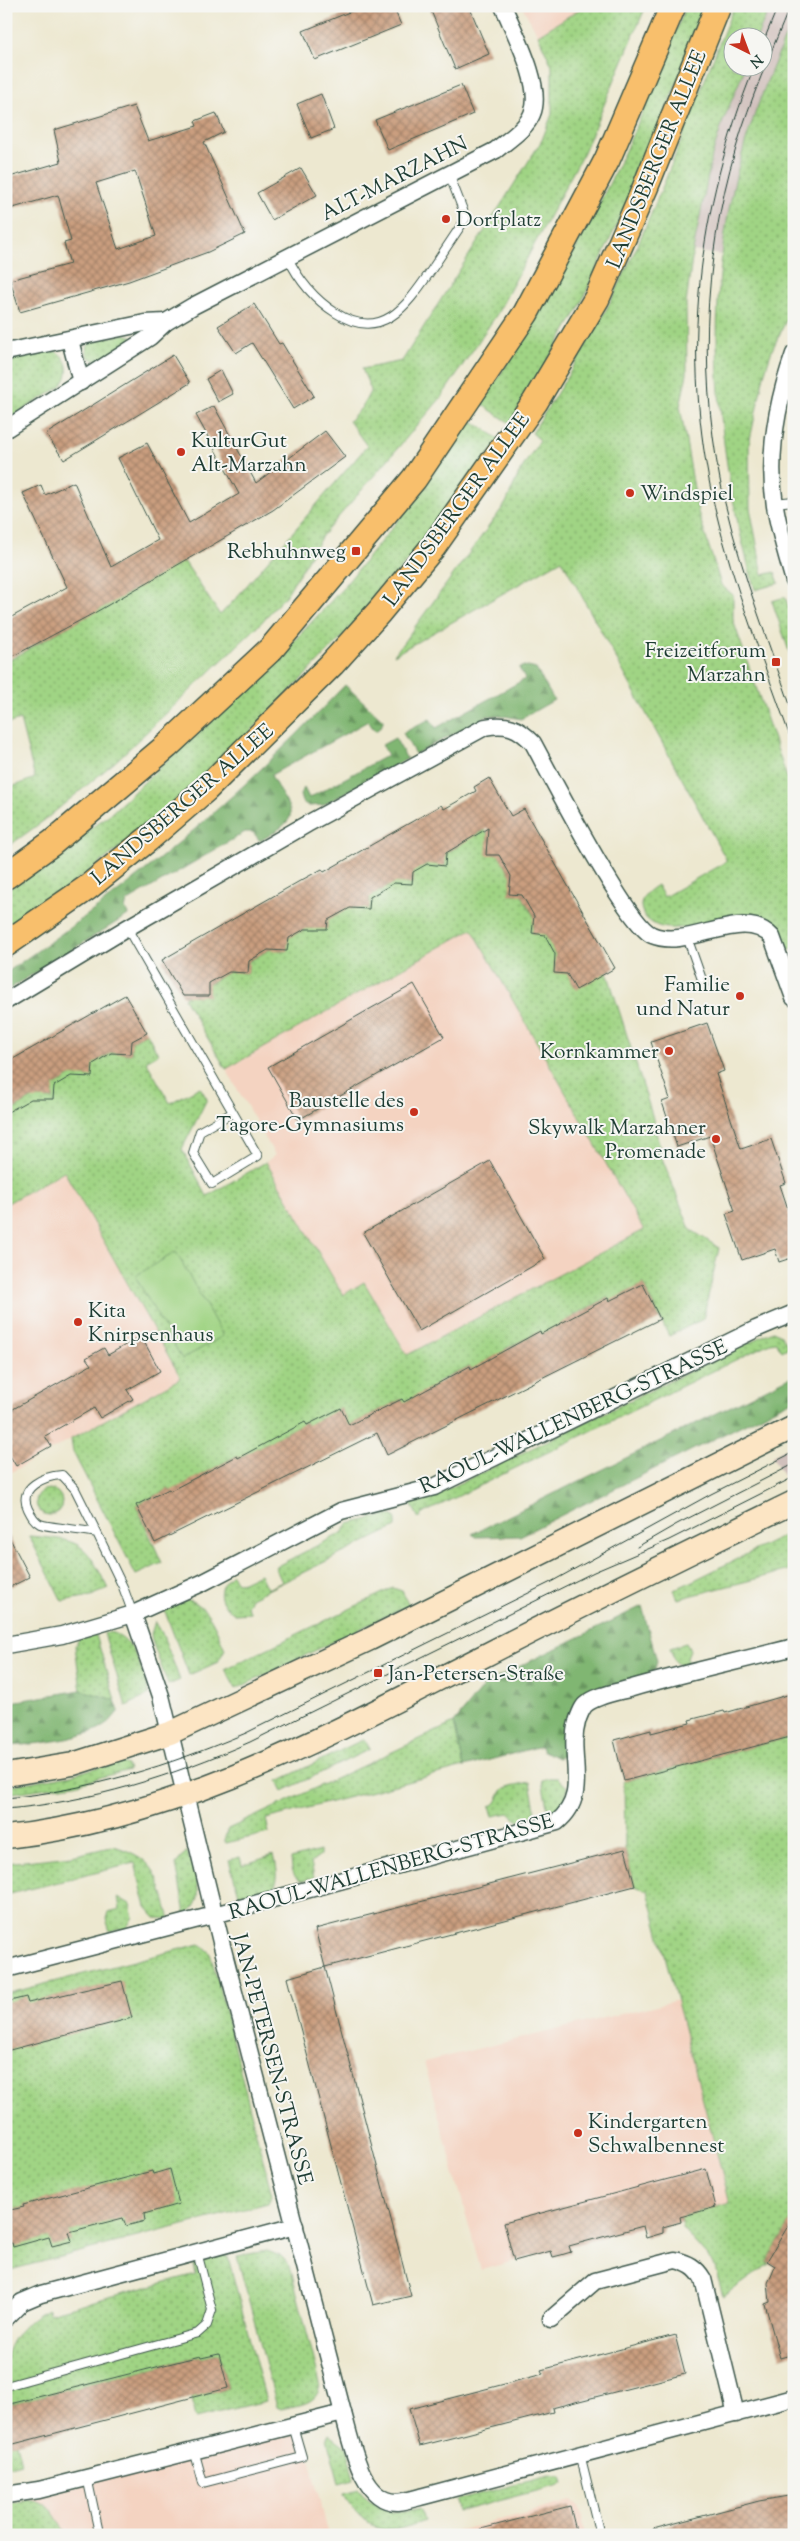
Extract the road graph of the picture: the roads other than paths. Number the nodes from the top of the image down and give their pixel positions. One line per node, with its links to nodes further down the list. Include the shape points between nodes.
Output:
1 (503, 6): 4 (street, ALT-MARZAHN, via 530,73 535,98 532,114 517,134 496,150)
2 (673, 6): 15 (main road, LANDSBERGER ALLEE, via 606,160 526,314 414,479 271,649 167,746 52,843)
3 (718, 6): 18 (main road, LANDSBERGER ALLEE, via 597,298 525,417 433,547 332,664 206,789 87,888)
4 (449, 174): 5 (street, ALT-MARZAHN); 5 (lane, via 466,218 409,302 389,319 374,324 351,323 311,292)
5 (287, 256): 6 (street, ALT-MARZAHN)
6 (166, 322): 7 (street, ALT-MARZAHN, via 145,323); 10 (street, ALT-MARZAHN, via 150,337)
7 (70, 340): 8 (street, ALT-MARZAHN); 10 (street)
8 (6, 352)
9 (794, 354): 13 (street, via 778,403 774,440)
10 (81, 382): 11 (street, ALT-MARZAHN)
11 (6, 429)
12 (794, 501): 13 (lane)
13 (774, 504): 14 (street)
14 (794, 581)
15 (6, 876)
16 (126, 928): 17 (street, via 307,824 485,727 500,724 513,726 533,743 615,890 641,928 653,936); 22 (street); 23 (lane)
17 (687, 937): 19 (street, via 746,924 757,926 772,937); 20 (lane)
18 (6, 944)
19 (791, 981): 21 (street)
20 (705, 988)
21 (794, 998)
22 (6, 1001)
23 (232, 1113): 23 (lane, via 258,1156 212,1184 193,1153 200,1131)
24 (794, 1313): 28 (street, RAOUL-WALLENBERG-STRASSE, via 434,1487 341,1511 202,1583)
25 (794, 1427): 31 (main road, via 370,1639)
26 (794, 1502): 33 (main road, via 262,1766)
27 (97, 1533): 27 (lane, via 41,1525 25,1504 34,1483 48,1476 62,1475 76,1489); 28 (lane)
28 (133, 1614): 29 (street, RAOUL-WALLENBERG-STRASSE, via 62,1635); 31 (street)
29 (6, 1645)
30 (794, 1647): 35 (street, RAOUL-WALLENBERG-STRASSE, via 604,1696 585,1706 577,1723 572,1805 557,1822)
31 (170, 1733): 32 (main road, via 73,1764); 33 (street)
32 (6, 1774)
33 (184, 1796): 34 (main road, via 71,1828); 35 (street, JAN-PETERSEN-STRASSE)
34 (6, 1837)
35 (214, 1915): 36 (street, RAOUL-WALLENBERG-STRASSE); 37 (street, JAN-PETERSEN-STRASSE)
36 (6, 1969)
37 (295, 2226): 38 (street); 43 (street, JAN-PETERSEN-STRASSE)
38 (197, 2252): 39 (street, via 32,2296); 41 (lane, via 212,2310 207,2325 198,2333)
39 (6, 2318)
40 (551, 2319): 44 (street, via 596,2281 675,2260 688,2263 699,2271 703,2279)
41 (6, 2386)
42 (794, 2398): 44 (street, JAN-PETERSEN-STRASSE)
43 (342, 2413): 45 (street); 47 (street, JAN-PETERSEN-STRASSE, via 365,2481 387,2500 398,2502)
44 (736, 2414): 47 (street, JAN-PETERSEN-STRASSE)
45 (294, 2426): 46 (street); 46 (lane, via 302,2457 203,2483)
46 (194, 2450): 48 (street)
47 (580, 2454): 51 (lane)
48 (87, 2477): 49 (street); 50 (lane)
49 (6, 2495)
50 (98, 2528)
51 (600, 2535)

